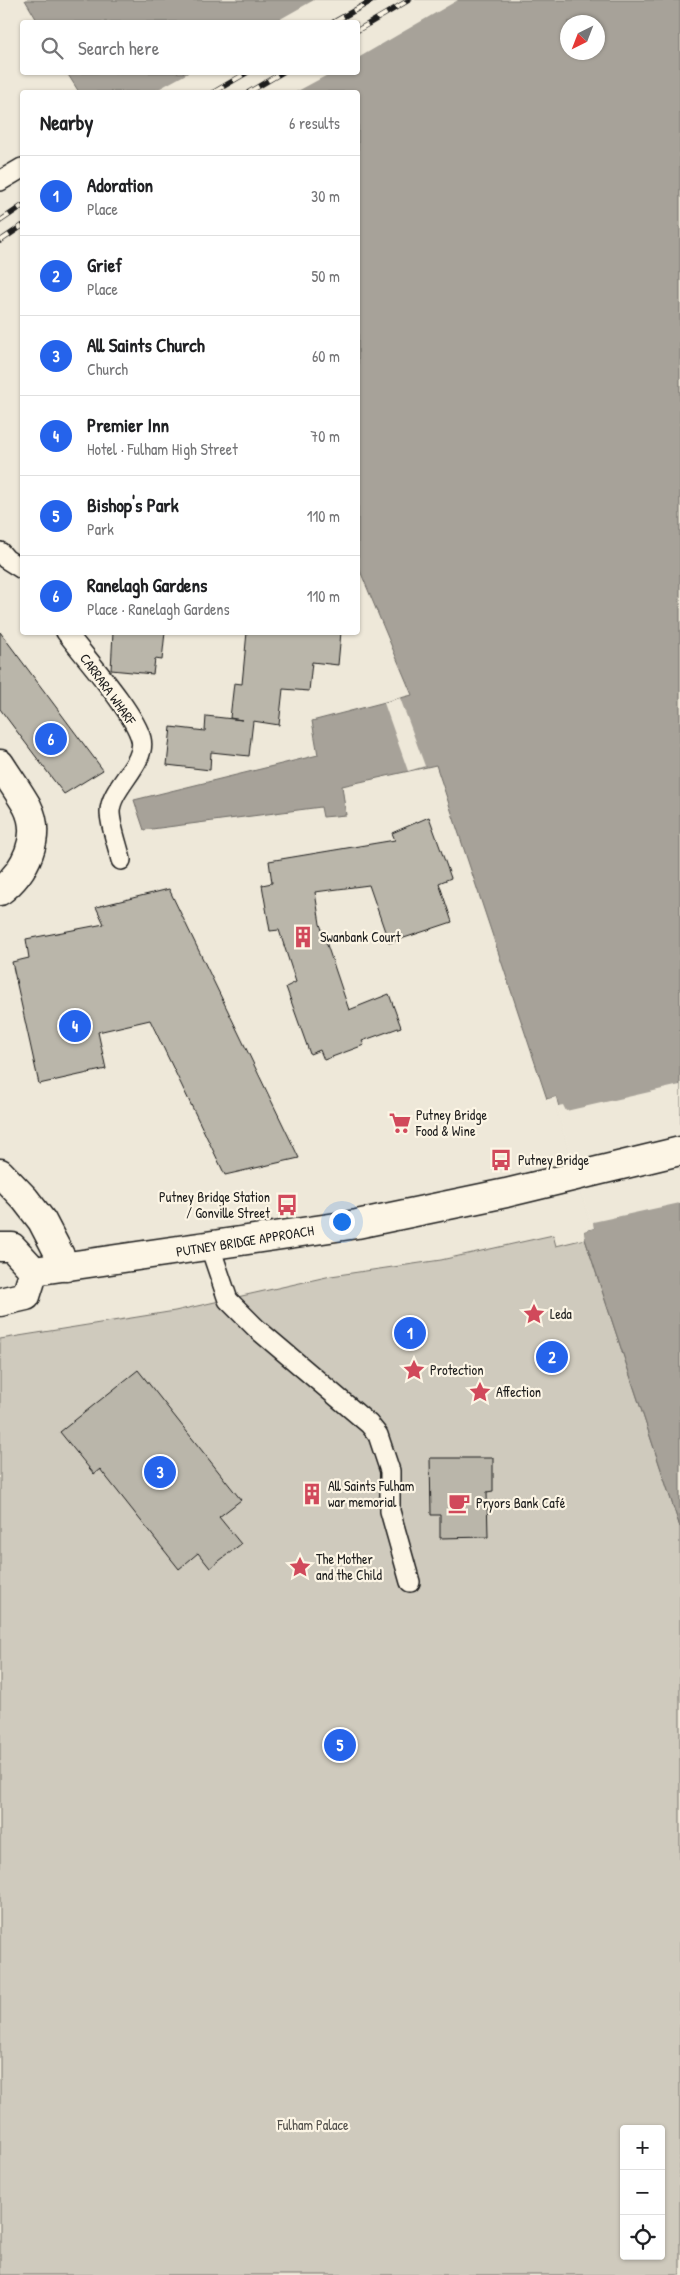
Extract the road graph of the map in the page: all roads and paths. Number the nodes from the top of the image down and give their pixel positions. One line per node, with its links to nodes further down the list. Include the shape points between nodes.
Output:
1 (20, 169): 2 (lane)
2 (0, 181)
3 (0, 552): 4 (lane)
4 (20, 568)
5 (68, 635): 7 (lane, CARRARA WHARF, via 130,717 142,740 136,764 120,786 110,811)
6 (0, 764): 8 (main road, via 28,808 33,832 21,871)
7 (121, 860)
8 (0, 891)
9 (680, 1151): 11 (main road, PUTNEY BRIDGE APPROACH, via 357,1224)
10 (0, 1173): 13 (main road, via 42,1221)
11 (210, 1247): 13 (main road, PUTNEY BRIDGE APPROACH); 16 (lane, via 228,1300 378,1435 390,1470 390,1511)
12 (0, 1248): 14 (main road, via 12,1247)
13 (66, 1267): 14 (main road, PUTNEY BRIDGE APPROACH)
14 (34, 1271): 15 (main road, via 26,1296)
15 (0, 1302)
16 (410, 1582)

